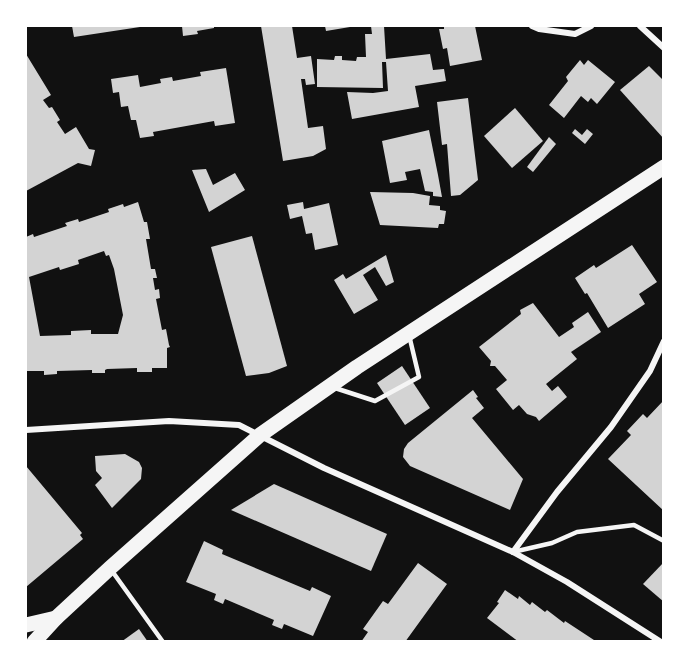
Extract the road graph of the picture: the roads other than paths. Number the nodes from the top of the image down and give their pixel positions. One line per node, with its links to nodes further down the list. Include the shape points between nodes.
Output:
1 (532, 26): 2 (street, via 575,34)
2 (591, 26)
3 (640, 26): 4 (street)
4 (663, 48)
5 (663, 166): 6 (main road)
6 (409, 333): 8 (main road); 8 (lane, via 419,377 375,401)
7 (663, 341): 12 (street, via 650,371 611,427)
8 (329, 386): 10 (main road)
9 (26, 430): 10 (street, via 169,421 238,425)
10 (260, 435): 12 (street, via 324,468); 13 (main road)
11 (663, 541): 12 (lane, via 634,525 577,532 552,543)
12 (513, 552): 18 (street)
13 (110, 568): 14 (main road); 17 (lane)
14 (56, 618): 15 (main road); 16 (main road)
15 (26, 625)
16 (34, 642)
17 (163, 642)
18 (661, 642)

